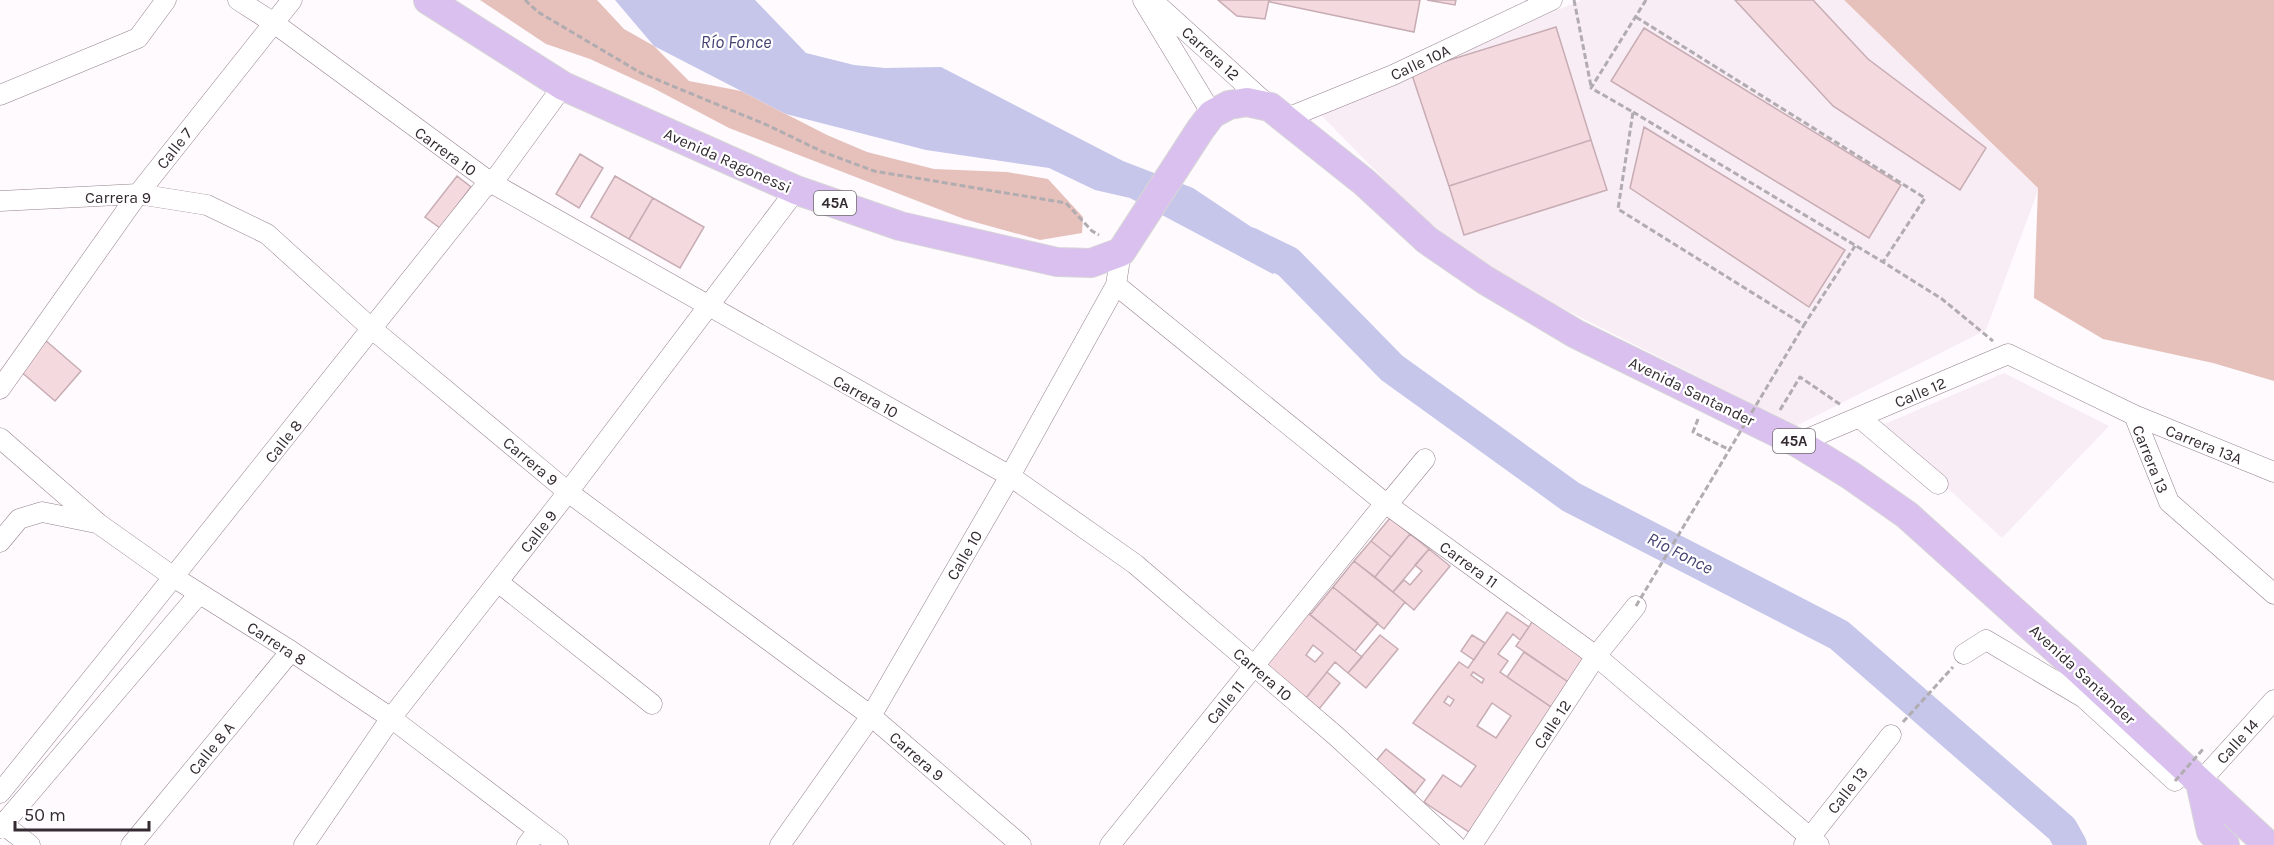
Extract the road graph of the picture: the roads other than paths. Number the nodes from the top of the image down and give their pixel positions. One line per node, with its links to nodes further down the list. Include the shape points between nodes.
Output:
1 (166, 0): 10 (street, via 138,38)
2 (238, 0): 8 (street, Carrera 10)
3 (292, 0): 8 (street, Calle 7)
4 (428, 0): 9 (highway, Avenida Ragonessi / 45A)
5 (1143, 0): 12 (street)
6 (1152, 0): 11 (street, Carrera 12)
7 (1552, 0): 11 (street, Calle 10A, via 1393,75)
8 (273, 23): 13 (street, Carrera 10); 15 (street, Calle 7)
9 (563, 86): 13 (street, Calle 8, via 499,174); 14 (highway, Avenida Ragonessi / 45A)
10 (0, 95)
11 (1278, 113): 12 (highway, via 1247,102 1228,105); 26 (highway, Avenida Santander / 45A, via 1364,182 1427,240 1485,280 1576,334)
12 (1206, 122): 17 (highway)
13 (489, 182): 19 (street, Carrera 10); 20 (street, Calle 8)
14 (796, 190): 17 (highway, Avenida Ragonessi / 45A, via 900,226 1057,262 1091,263); 19 (street, Calle 9)
15 (138, 194): 16 (street, Carrera 9); 20 (street, Carrera 9, via 207,205 267,234); 22 (street, Calle 7)
16 (0, 201)
17 (1126, 244): 18 (street, Calle 10)
18 (1116, 285): 29 (street, Calle 10); 32 (street, Carrera 11)
19 (709, 308): 29 (street, Carrera 10); 31 (street, Calle 9)
20 (371, 328): 31 (street, Carrera 9); 35 (street, Calle 8)
21 (2008, 354): 23 (street, Carrera 13); 24 (street, Calle 12)
22 (0, 389)
23 (2134, 415): 28 (street, Carrera 13A); 38 (street, Carrera 13, via 2169,502)
24 (1860, 418): 26 (street, Calle 12); 30 (street)
25 (0, 438): 33 (street, Carrera 8)
26 (1798, 443): 49 (highway, Avenida Santander / 45A, via 1907,515 2078,669)
27 (1425, 459): 32 (street, Calle 11)
28 (2274, 472)
29 (1010, 476): 43 (street, Carrera 10, via 1135,564); 46 (street, Calle 10)
30 (1938, 484)
31 (568, 492): 36 (street, Calle 9); 46 (street, Carrera 9)
32 (1386, 504): 42 (street, Carrera 11); 43 (street, Calle 11)
33 (99, 524): 34 (street, via 42,512 19,519); 35 (street, Carrera 8)
34 (0, 542)
35 (175, 578): 37 (street, Carrera 8); 50 (street, Calle 8)
36 (498, 582): 45 (street); 47 (street, Calle 9)
37 (199, 594): 40 (street, Carrera 8); 51 (street)
38 (2274, 594)
39 (1636, 606): 42 (street, Calle 12)
40 (291, 651): 47 (street, Carrera 8); 55 (street, Calle 8 A)
41 (1964, 654): 49 (street, via 1986,640 2084,698)
42 (1596, 656): 53 (street, Carrera 11); 62 (street, Calle 12)
43 (1254, 667): 60 (street, Calle 11); 61 (street, Carrera 10)
44 (2274, 700): 49 (street, Calle 14)
45 (652, 704)
46 (871, 716): 58 (street, Calle 10); 59 (street, Carrera 9)
47 (391, 718): 52 (street, Carrera 8); 56 (street, Calle 9)
48 (1891, 735): 53 (street, Calle 13)
49 (2187, 782): 63 (highway, via 2211,832); 64 (highway, Avenida Santander / 45A)
50 (0, 793)
51 (1, 825): 54 (street)
52 (532, 838): 57 (street, Carrera 8)
53 (1811, 842)
54 (30, 845)
55 (131, 845)
56 (304, 845)
57 (558, 845)
58 (780, 845)
59 (1021, 845)
60 (1110, 845)
61 (1455, 845)
62 (1472, 845)
63 (2225, 845)
64 (2268, 845)

